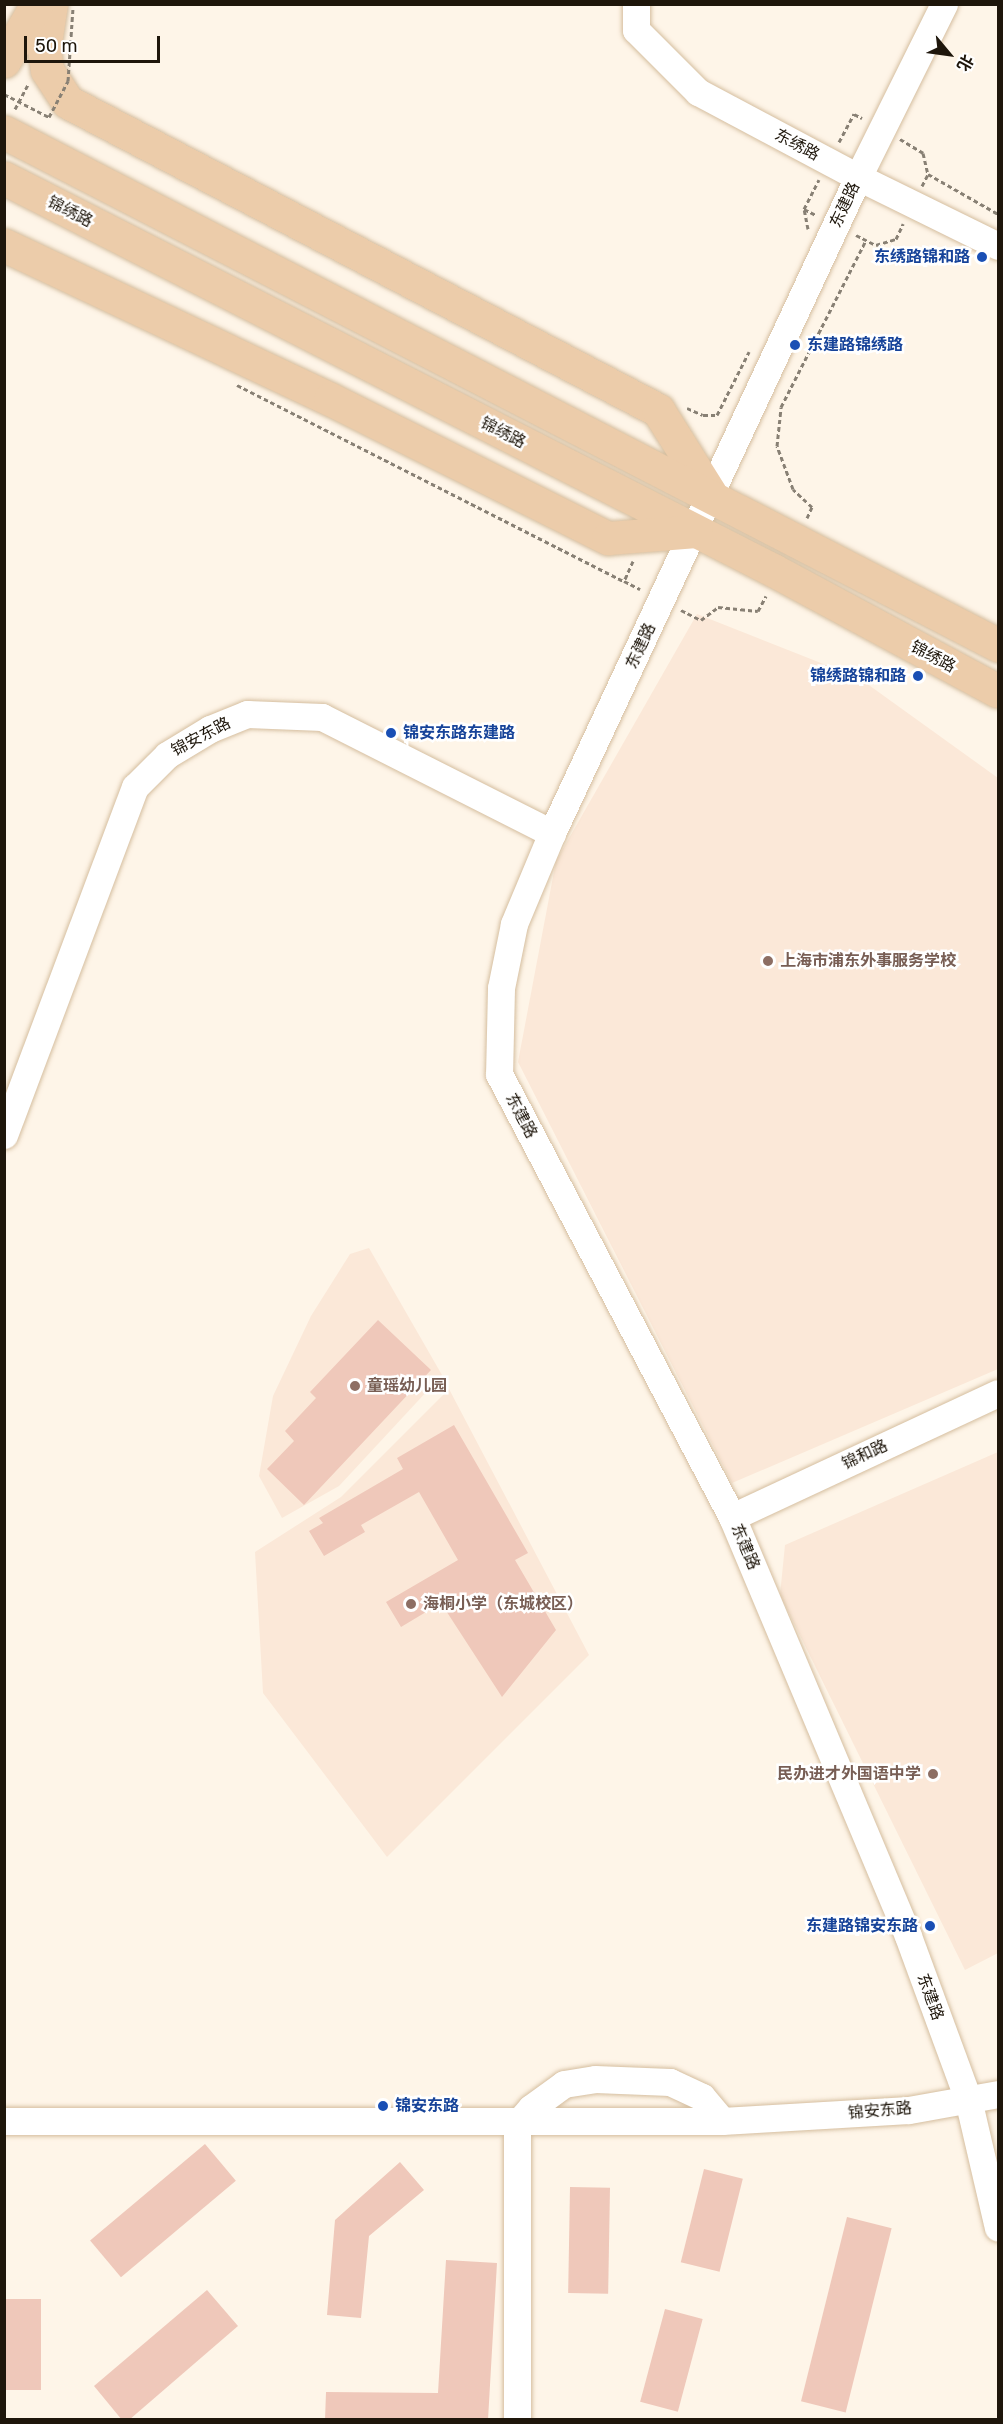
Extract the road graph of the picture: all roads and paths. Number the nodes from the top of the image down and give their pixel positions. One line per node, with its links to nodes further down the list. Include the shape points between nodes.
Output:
1 (37, 4): 5 (main road)
2 (636, 4): 9 (street, 东绣路, via 636,30 698,92)
3 (944, 4): 9 (street, 东建路)
4 (62, 6): 6 (path, bridge, via 68,81 49,117); 19 (main road, via 44,50 47,70 68,102 658,410)
5 (4, 61)
6 (4, 94)
7 (4, 132): 20 (main road)
8 (928, 174): 11 (path)
9 (858, 177): 11 (street, 东绣路); 13 (street, 东建路)
10 (4, 178): 21 (main road, 锦绣路)
11 (913, 204): 14 (path, via 897,238 876,245); 16 (street, 东绣路)
12 (804, 209): 13 (path)
13 (836, 225): 14 (path); 20 (street, 东建路)
14 (866, 240): 23 (path, via 781,407 777,446 781,462 793,489 812,507)
15 (4, 245): 22 (main road, via 330,399 608,538)
16 (999, 246)
17 (232, 383): 25 (path)
18 (703, 415): 19 (path)
19 (685, 453): 20 (main road)
20 (711, 495): 21 (street, 东建路); 23 (main road)
21 (696, 531): 22 (main road); 24 (main road, 锦绣路); 26 (street, 东建路)
22 (646, 535): 25 (path)
23 (797, 539): 27 (main road)
24 (780, 573): 26 (path, via 758,610 718,607 701,620); 28 (main road, 锦绣路)
25 (624, 581): 26 (path)
26 (662, 601): 29 (street, 东建路)
27 (999, 645)
28 (999, 691)
29 (552, 833): 30 (street, 锦安东路, via 322,717 247,714 210,729 167,756 135,787); 32 (street, 东建路, via 514,924 501,988 500,1074)
30 (4, 1135)
31 (999, 1393): 32 (street, 锦和路)
32 (732, 1517): 34 (street, 东建路, via 908,1936)
33 (999, 2094): 34 (street, 锦安东路)
34 (968, 2099): 36 (street, 锦安东路, via 898,2111); 38 (street, 东建路)
35 (4, 2121): 37 (street, 锦安东路)
36 (722, 2121): 37 (street, 锦安东路); 37 (street, via 702,2097 670,2082 595,2079 564,2084 531,2108)
37 (517, 2124): 39 (street)
38 (999, 2228)
39 (517, 2420)

